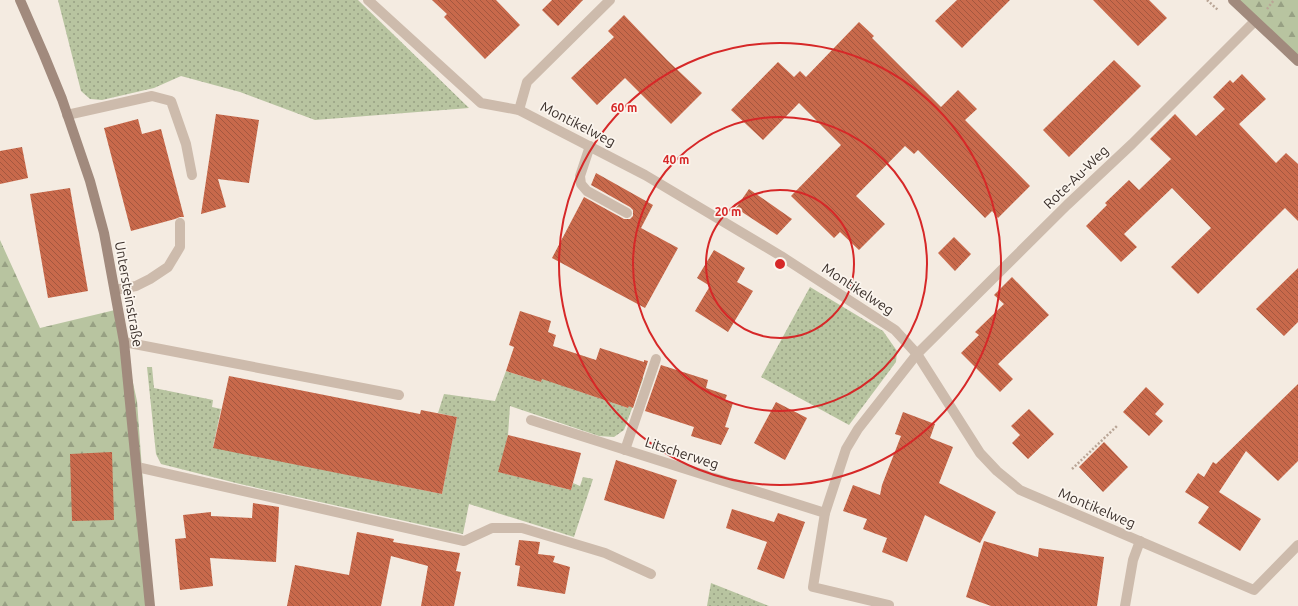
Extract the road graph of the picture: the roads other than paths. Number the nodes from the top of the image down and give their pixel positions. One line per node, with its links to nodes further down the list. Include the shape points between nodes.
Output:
1 (20, 0): 8 (main road, Untersteinstraße)
2 (368, 0): 7 (street, Montikelweg, via 481,103)
3 (610, 0): 7 (street, via 527,82)
4 (1233, 0): 5 (main road)
5 (1255, 21): 6 (main road); 15 (street, Rote-Au-Weg)
6 (1298, 61)
7 (519, 110): 9 (street, Montikelweg)
8 (67, 115): 10 (street, via 152,96 171,101 186,144); 13 (main road, Untersteinstraße, via 90,181 104,233)
9 (590, 146): 11 (street, via 580,176 581,184 587,191); 15 (street, Montikelweg, via 645,175 780,256 895,330)
10 (192, 175)
11 (627, 213)
12 (180, 223): 13 (street, via 180,247 168,267 136,286)
13 (115, 290): 14 (main road, Untersteinstraße)
14 (124, 342): 17 (street); 20 (main road, Untersteinstraße)
15 (917, 354): 21 (street, via 858,429 846,449); 22 (street, Montikelweg, via 980,453 997,471 1020,490)
16 (656, 359): 19 (street)
17 (399, 395)
18 (531, 420): 19 (street, Litscherweg)
19 (625, 450): 21 (street, Litscherweg)
20 (137, 467): 24 (street, via 464,541 492,528 522,528 605,553); 25 (main road, Untersteinstraße)
21 (825, 513): 26 (street, via 812,587)
22 (1140, 541): 23 (street, Montikelweg, via 1254,590); 27 (street, via 1133,560)
23 (1298, 545)
24 (651, 574)
25 (150, 606)
26 (889, 606)
27 (1125, 606)

